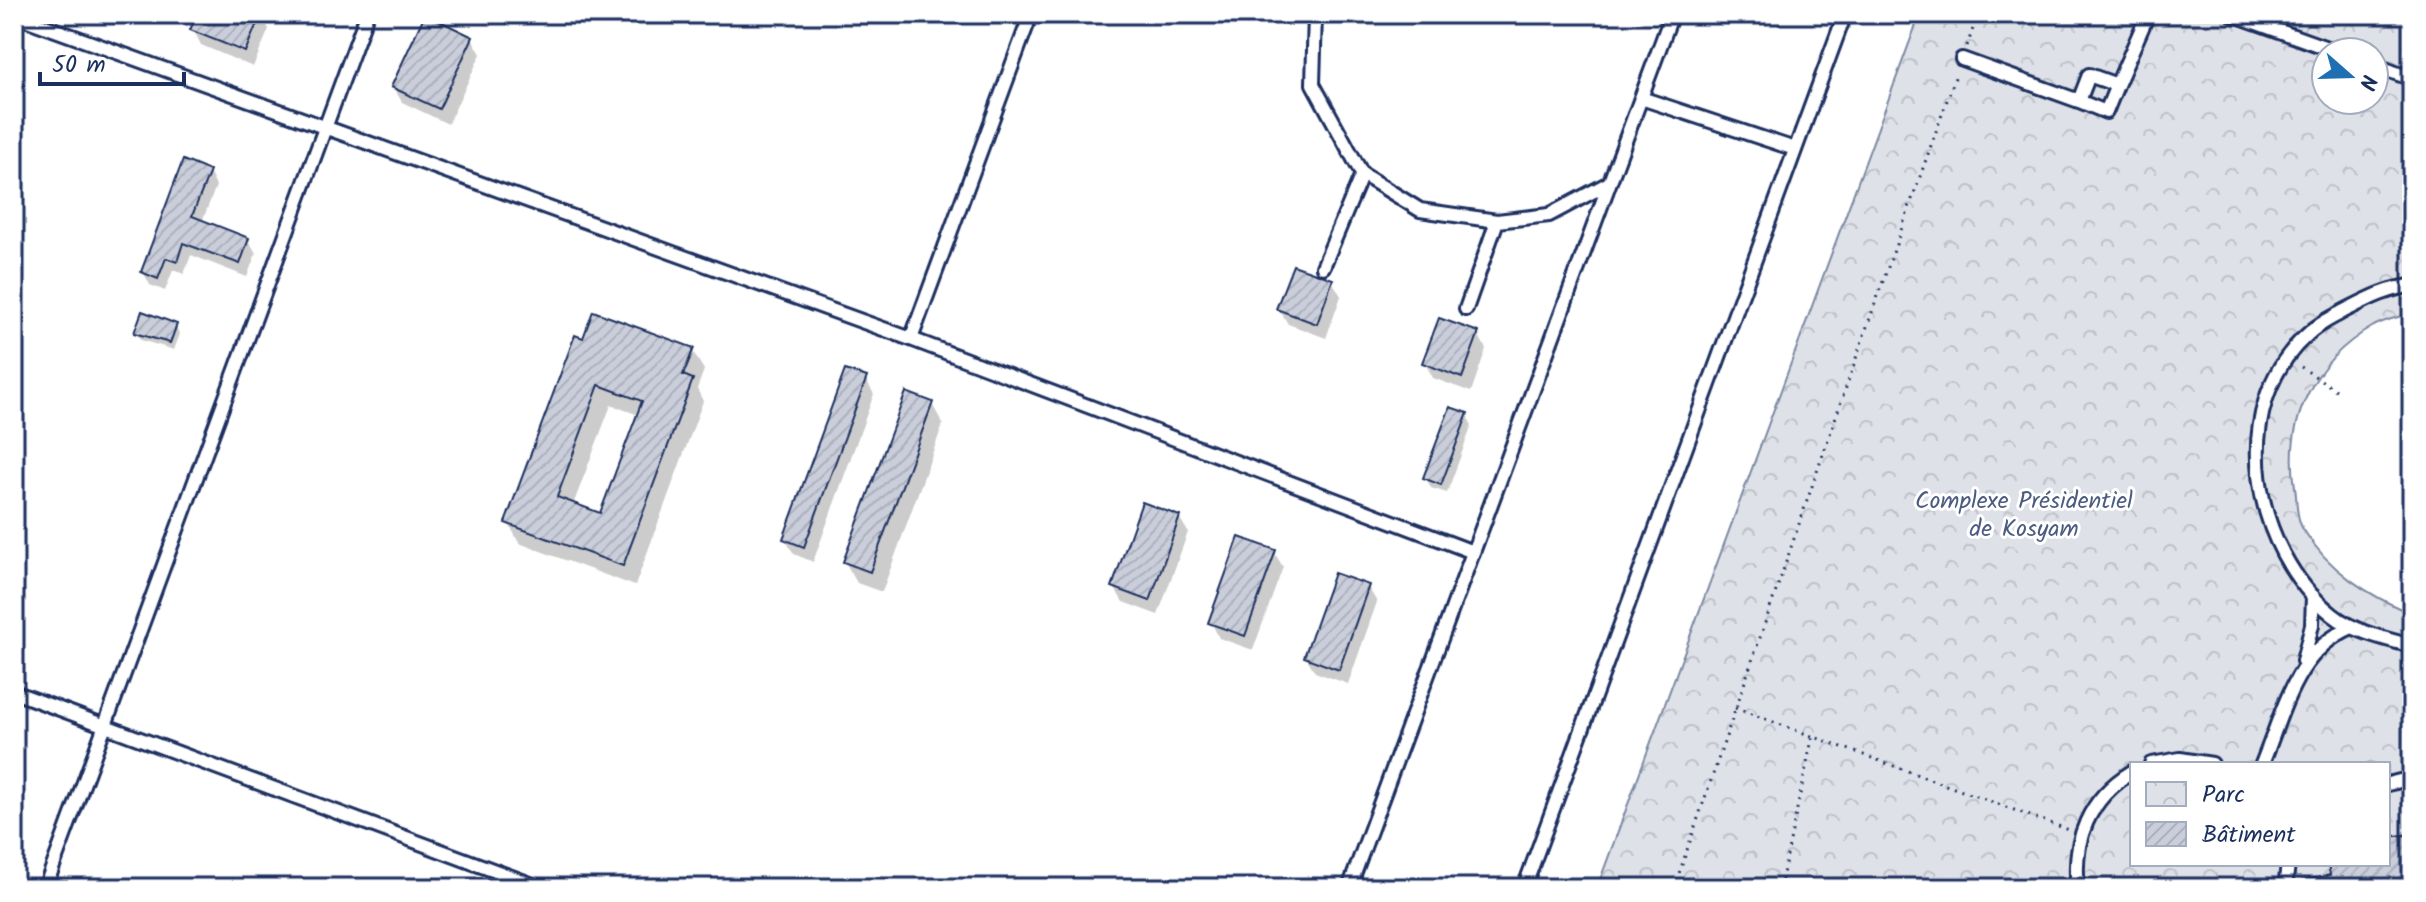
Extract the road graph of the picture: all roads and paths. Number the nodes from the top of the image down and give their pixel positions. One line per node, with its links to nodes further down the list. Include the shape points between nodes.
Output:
1 (367, 14): 17 (lane)
2 (1031, 14): 27 (lane)
3 (1315, 14): 19 (lane, via 1313,84)
4 (1672, 14): 15 (lane)
5 (1845, 14): 18 (lane)
6 (1978, 14): 11 (path)
7 (2148, 14): 14 (lane)
8 (2232, 14): 10 (lane)
9 (14, 15): 17 (lane)
10 (2310, 42)
11 (1962, 59): 16 (lane); 36 (path)
12 (2390, 71): 13 (lane)
13 (2412, 79)
14 (2117, 85): 16 (lane, via 2089,75); 16 (lane, via 2106,112)
15 (1641, 98): 18 (lane); 20 (lane)
16 (2079, 101)
17 (325, 128): 27 (lane); 37 (lane)
18 (1795, 149): 50 (lane)
19 (1362, 174): 22 (lane, via 1420,210); 24 (lane)
20 (1609, 183): 22 (lane, via 1549,215); 30 (lane)
21 (2412, 209): 23 (lane)
22 (1497, 221): 26 (lane)
23 (2412, 238)
24 (1323, 267)
25 (2412, 286): 28 (lane, via 2366,299 2322,323)
26 (1466, 309)
27 (911, 339): 30 (lane)
28 (2287, 359): 29 (path); 31 (lane, via 2263,413 2261,488 2271,529)
29 (2339, 392)
30 (1473, 552): 49 (lane)
31 (2313, 596): 32 (lane); 34 (lane, via 2312,625)
32 (2352, 627): 33 (lane); 34 (lane, via 2332,635)
33 (2412, 646)
34 (2299, 671): 41 (lane)
35 (14, 692): 37 (lane)
36 (1735, 708): 38 (path); 51 (path)
37 (105, 726): 47 (lane); 48 (lane)
38 (1813, 735): 45 (path); 52 (path)
39 (2163, 762): 40 (lane)
40 (2199, 762)
41 (2263, 762)
42 (2130, 773): 45 (lane, via 2108,789)
43 (2412, 778): 44 (lane)
44 (2390, 784)
45 (2080, 834): 53 (lane)
46 (2288, 866): 54 (lane)
47 (45, 888)
48 (541, 888)
49 (1349, 888)
50 (1524, 888)
51 (1674, 888)
52 (1780, 888)
53 (2078, 888)
54 (2285, 888)

